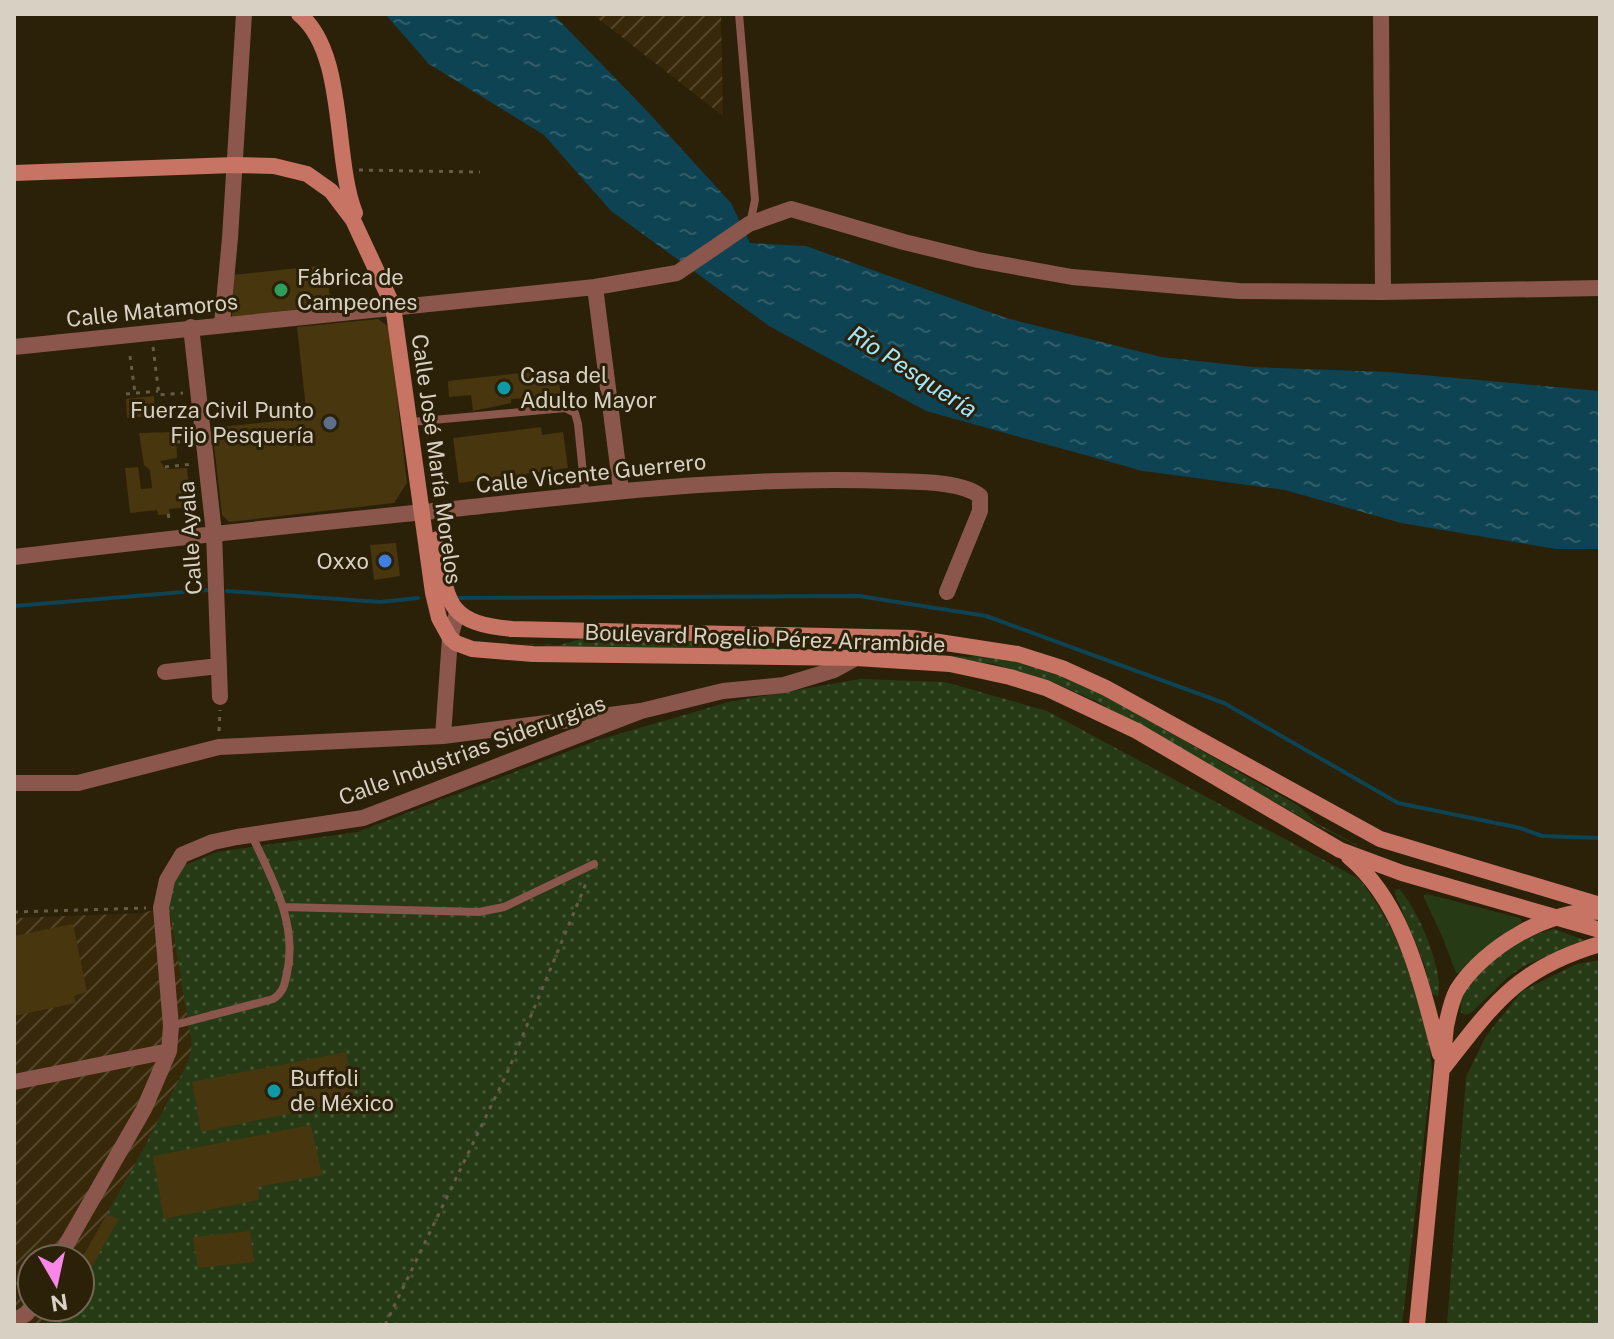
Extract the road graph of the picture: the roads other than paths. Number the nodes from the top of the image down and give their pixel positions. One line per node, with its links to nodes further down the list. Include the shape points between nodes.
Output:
1 (244, 14): 5 (street)
2 (299, 14): 11 (main road, via 314,30 330,74 354,210)
3 (739, 14): 7 (lane, via 755,200)
4 (1381, 14): 10 (street)
5 (234, 165): 6 (main road, Calle José María Morelos); 11 (main road, Calle José María Morelos, via 288,168 325,185 353,220); 12 (street)
6 (14, 173)
7 (749, 224): 8 (street, Calle Matamoros, via 677,273); 10 (street, via 791,209 978,260 1072,277 1239,291)
8 (595, 287): 11 (street, Calle Matamoros); 16 (street)
9 (1600, 288): 10 (street)
10 (1383, 292)
11 (396, 306): 12 (street, Calle Matamoros); 15 (main road, Calle José María Morelos)
12 (222, 324): 13 (street, Calle Matamoros)
13 (191, 327): 14 (street, Calle Matamoros); 19 (street, Calle Ayala)
14 (14, 347)
15 (415, 421): 17 (lane, via 565,408 575,413); 18 (main road, Calle José María Morelos)
16 (621, 490): 17 (street, Calle Vicente Guerrero); 21 (street, Calle Vicente Guerrero, via 852,479 962,487 980,496 980,511)
17 (585, 493): 18 (street, Calle Vicente Guerrero)
18 (428, 512): 19 (street, Calle Vicente Guerrero); 22 (main road, via 446,593); 24 (main road, Calle José María Morelos, via 433,593)
19 (214, 533): 20 (street, Calle Vicente Guerrero); 26 (street, Calle Ayala)
20 (14, 557)
21 (947, 592)
22 (457, 613): 23 (main road, Boulevard Rogelio Pérez Arrambide, via 479,625 512,629); 24 (street)
23 (857, 636): 25 (main road); 35 (main road, Boulevard Rogelio Pérez Arrambide, via 955,643 1062,668 1380,839)
24 (450, 638): 25 (main road, Boulevard Rogelio Pérez Arrambide, via 472,649 528,654); 30 (street)
25 (856, 658): 29 (street, via 784,685 723,691); 33 (main road, Boulevard Rogelio Pérez Arrambide, via 981,669 1046,688 1137,731)
26 (219, 666): 27 (street); 28 (street, Calle Ayala)
27 (165, 672)
28 (220, 697)
29 (641, 711): 30 (street); 32 (street, Calle Industrias Siderurgias, via 375,814)
30 (443, 736): 31 (street, via 219,747 78,783)
31 (14, 783)
32 (252, 835): 36 (lane); 41 (street, Calle Industrias Siderurgias, via 182,855 167,880 161,908)
33 (1340, 850): 38 (main road, Boulevard Rogelio Pérez Arrambide, via 1402,873); 43 (main road, via 1374,883 1396,920)
34 (594, 864): 36 (lane, via 504,907 479,912)
35 (1600, 905)
36 (283, 907): 41 (lane, via 290,946 280,994)
37 (1600, 912): 38 (main road)
38 (1557, 915): 39 (main road, Boulevard Rogelio Pérez Arrambide); 43 (main road, via 1509,941 1457,991 1446,1026)
39 (1600, 930)
40 (1600, 944): 43 (main road, via 1550,962 1518,981)
41 (171, 1026): 42 (street, Calle Industrias Siderurgias)
42 (169, 1051): 44 (street); 45 (street, Calle Industrias Siderurgias, via 144,1109)
43 (1444, 1067): 46 (main road)
44 (14, 1082)
45 (67, 1243)
46 (1417, 1325)

